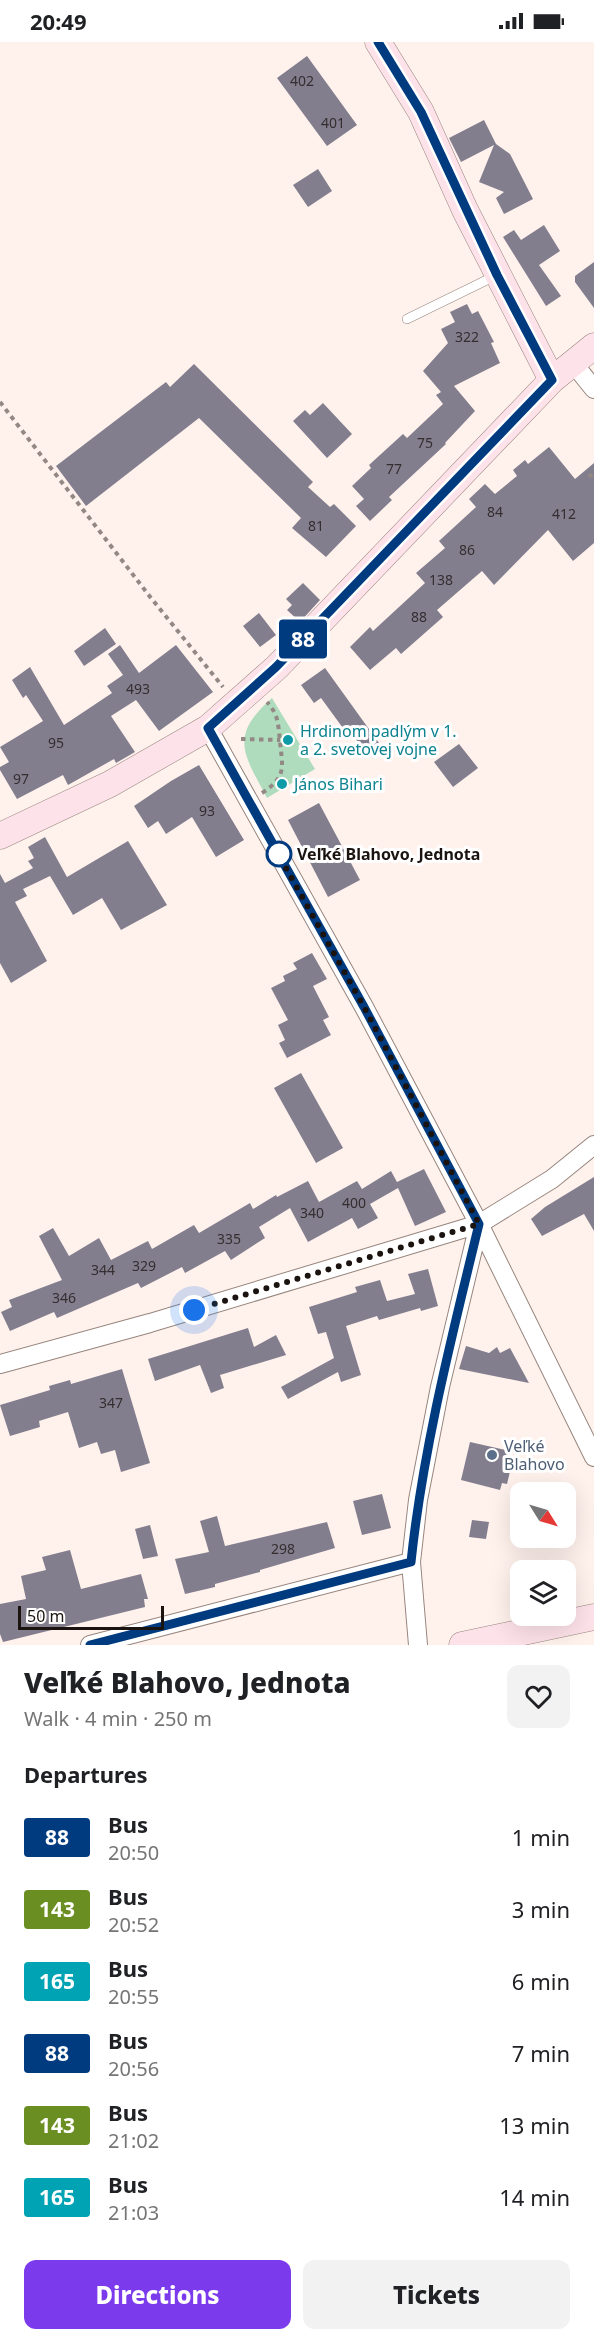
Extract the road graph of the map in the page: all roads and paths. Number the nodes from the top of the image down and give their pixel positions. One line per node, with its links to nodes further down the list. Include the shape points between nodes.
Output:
1 (378, 42): 2 (street, via 421,112)
2 (497, 275): 3 (lane); 6 (street)
3 (407, 319)
4 (594, 346): 5 (street)
5 (573, 363): 6 (street); 7 (street)
6 (552, 380): 13 (street, via 276,667)
7 (594, 389)
8 (0, 402): 11 (path)
9 (594, 472): 10 (path)
10 (589, 477)
11 (228, 692)
12 (264, 700): 15 (path, via 278,718)
13 (208, 728): 17 (street, via 110,784); 19 (street, via 364,1007)
14 (241, 739): 15 (path)
15 (280, 740): 16 (path, via 282,770)
16 (261, 795)
17 (0, 836)
18 (594, 1145): 19 (street, via 552,1179)
19 (479, 1224): 20 (street); 21 (street); 22 (street, via 440,1387 418,1500)
20 (0, 1364)
21 (594, 1457)
22 (411, 1562): 24 (street); 25 (street)
23 (594, 1617): 26 (street)
24 (90, 1645)
25 (418, 1645)
26 (462, 1645)

